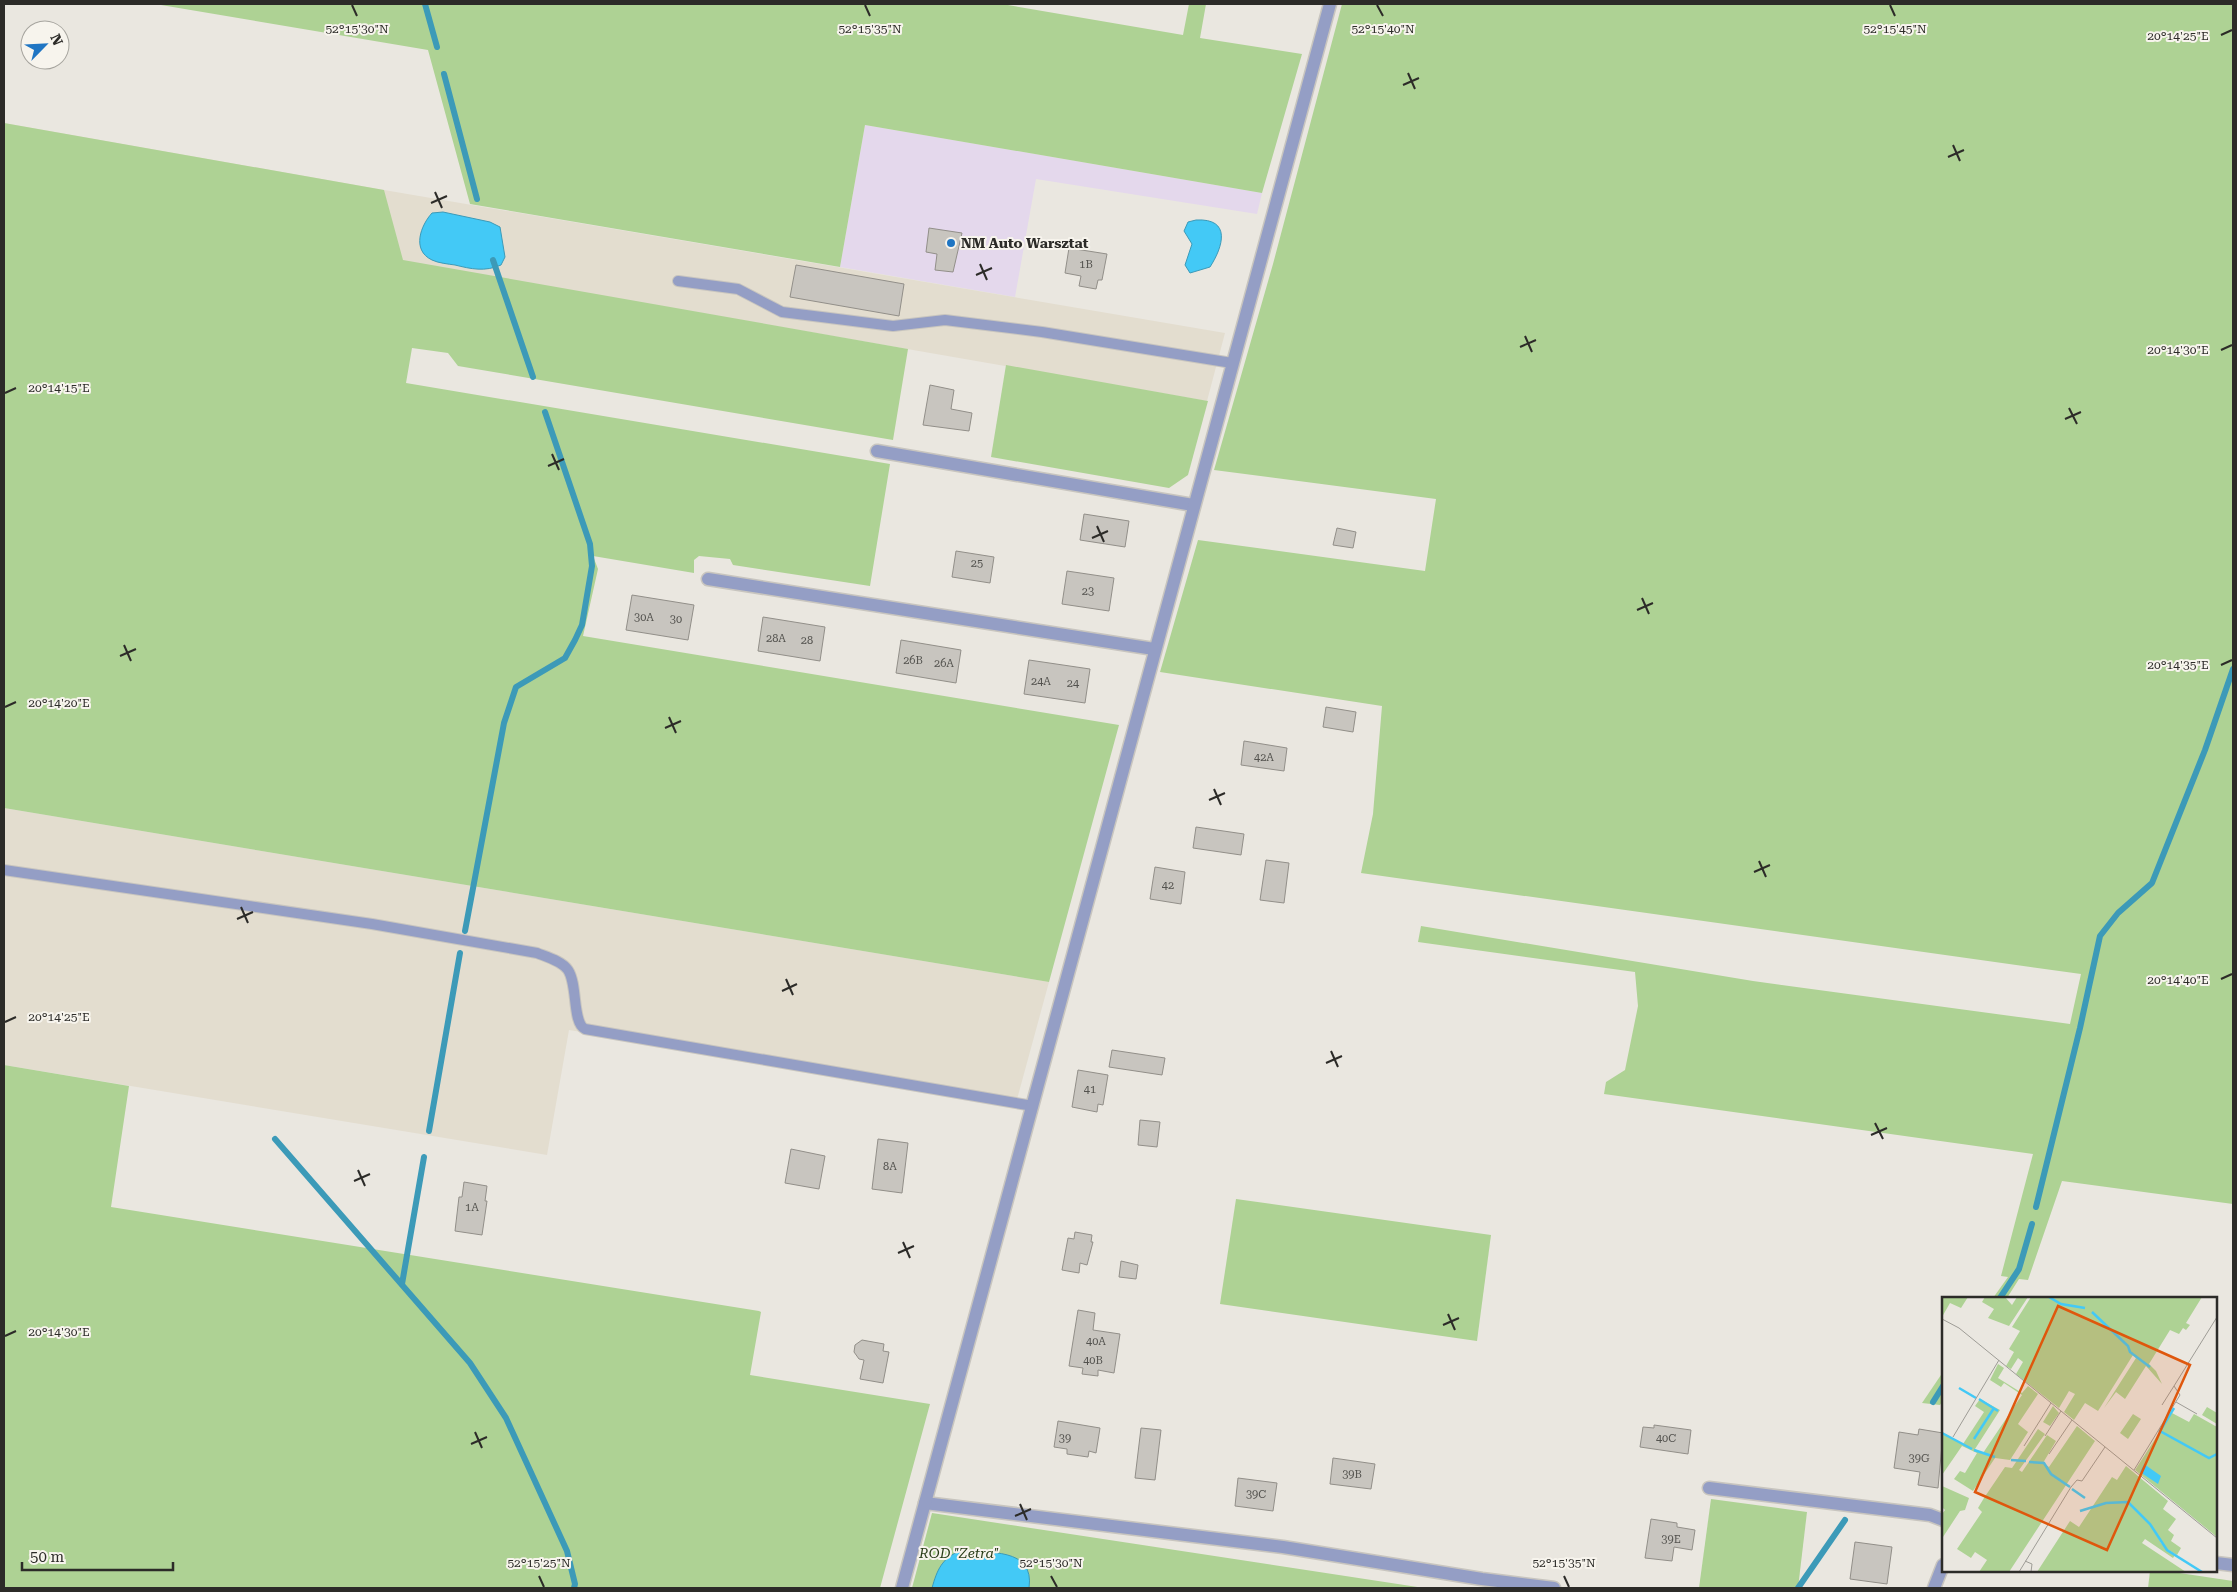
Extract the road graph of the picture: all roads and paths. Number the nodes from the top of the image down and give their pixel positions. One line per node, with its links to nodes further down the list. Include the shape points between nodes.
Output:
1 (1330, 4): 3 (street)
2 (678, 281): 3 (lane, via 738,289 782,312 893,326 945,320 1042,332)
3 (1232, 363): 5 (street)
4 (877, 451): 5 (street)
5 (1194, 505): 7 (street)
6 (708, 579): 7 (street)
7 (1154, 649): 9 (street)
8 (4, 870): 9 (lane, via 372,924 537,952 568,969 577,1005 577,1022 585,1029)
9 (1033, 1106): 11 (street)
10 (1709, 1488): 12 (street)
11 (925, 1503): 16 (street); 17 (street, via 1283,1547)
12 (1942, 1520)
13 (2217, 1563): 14 (street)
14 (2233, 1565)
15 (1942, 1568): 18 (street)
16 (902, 1588)
17 (1554, 1588)
18 (1934, 1588)

